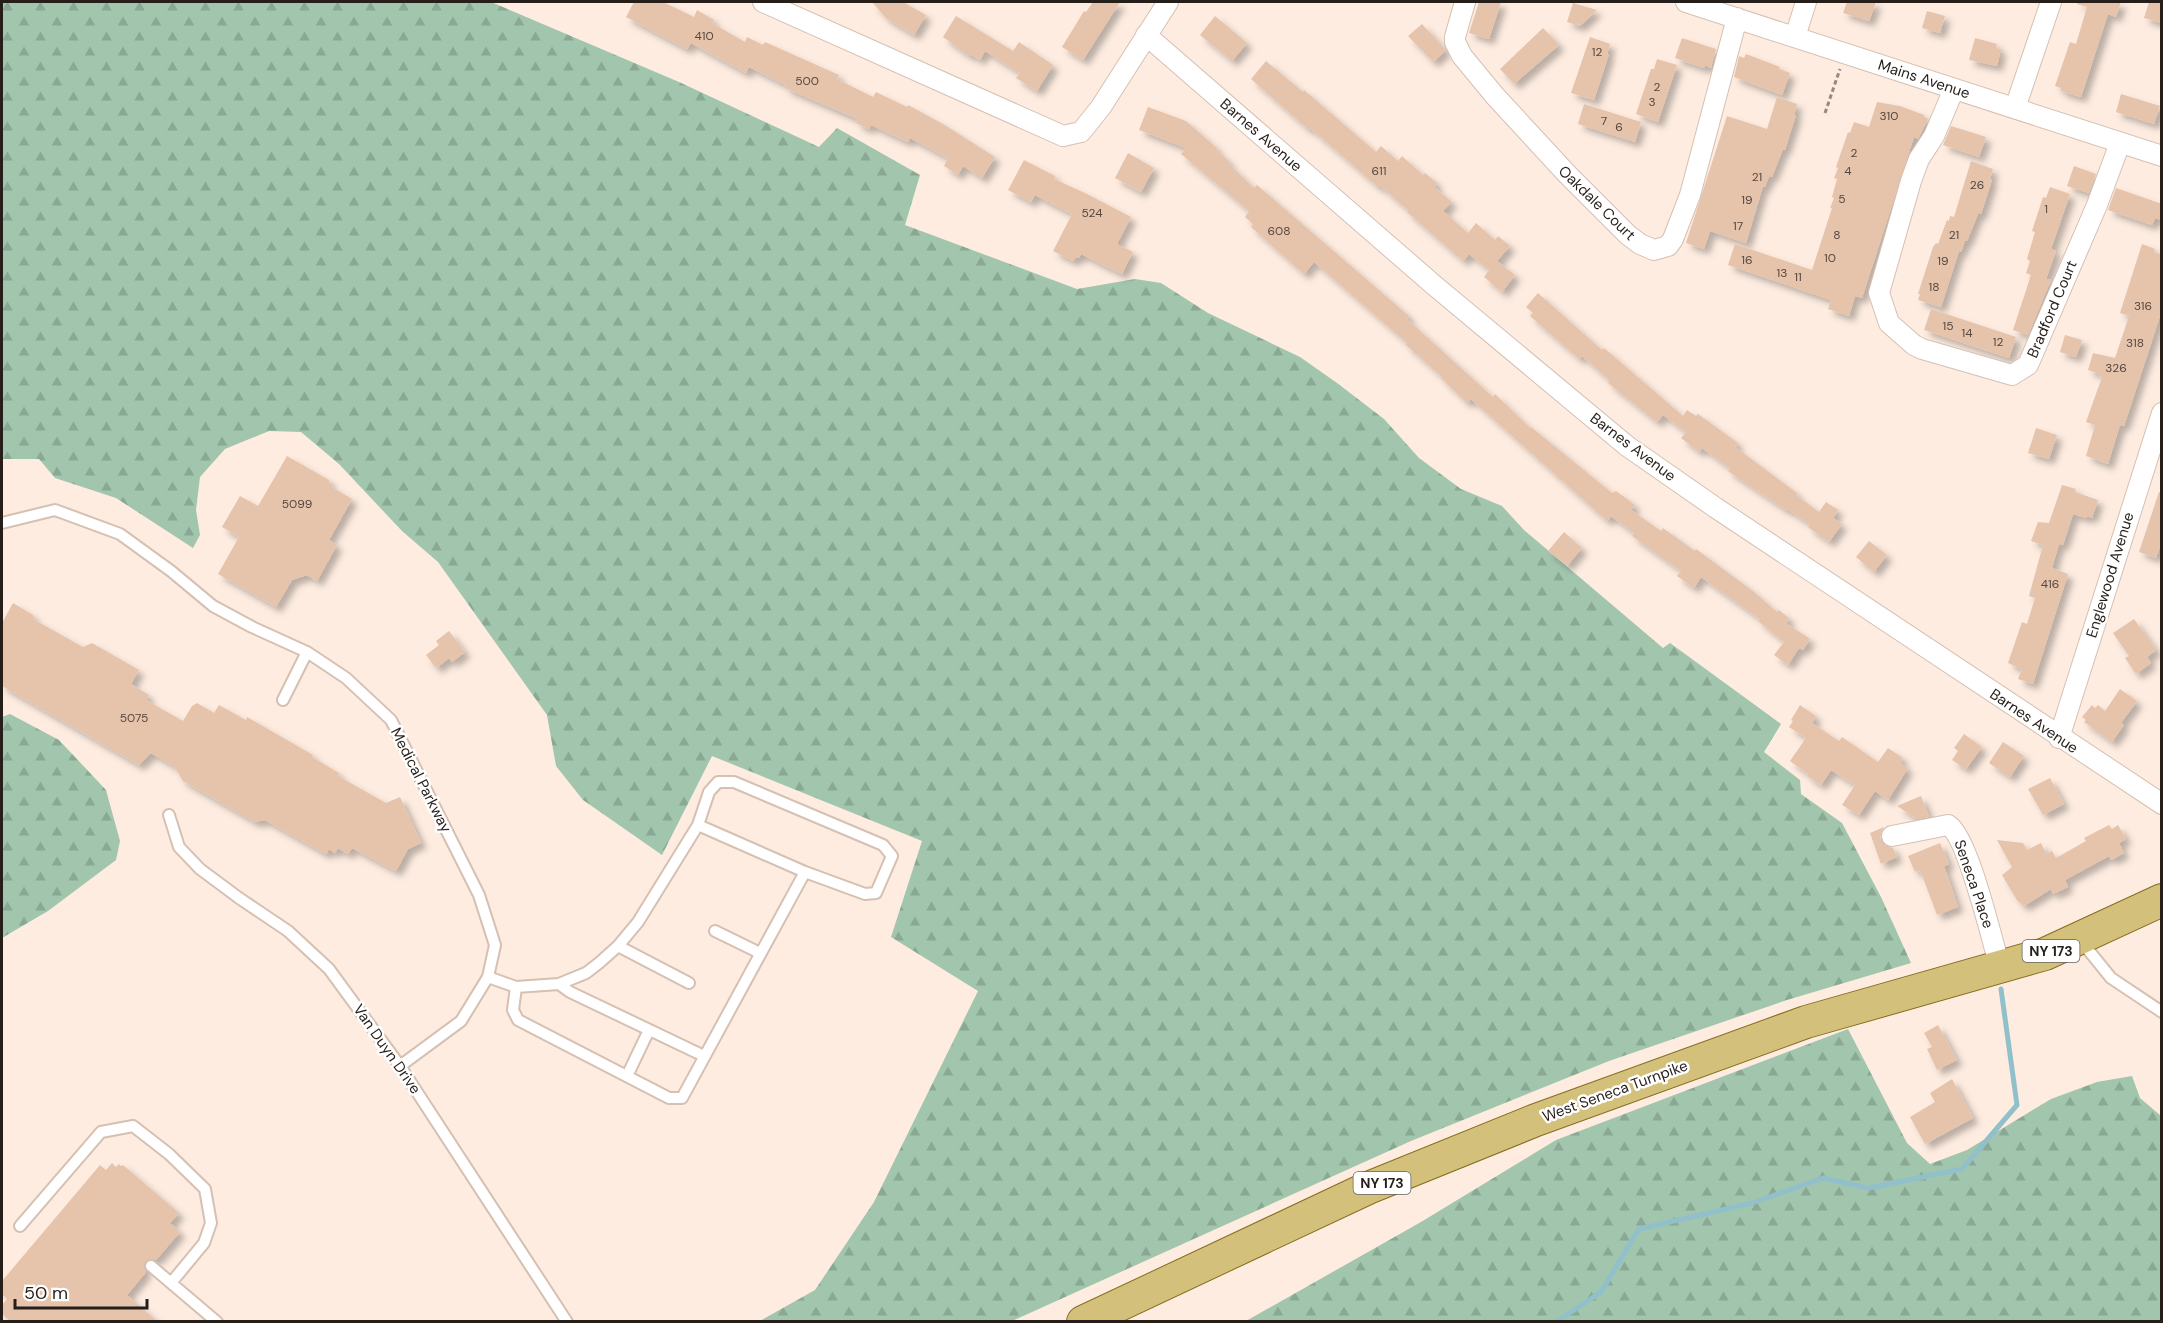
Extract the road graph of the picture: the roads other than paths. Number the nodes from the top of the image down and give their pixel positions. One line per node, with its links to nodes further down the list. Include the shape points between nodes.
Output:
1 (763, 2): 7 (street)
2 (1168, 2): 9 (street)
3 (1465, 2): 8 (street, Oakdale Court, via 1455,37 1462,56 1590,197 1628,235 1654,250 1668,246 1673,239 1690,195)
4 (1686, 2): 8 (street, Mains Avenue)
5 (1806, 2): 10 (street)
6 (2051, 2): 12 (street)
7 (800, 9): 9 (street, via 1063,136 1081,132)
8 (1737, 18): 10 (street, Mains Avenue)
9 (1146, 35): 19 (street, Barnes Avenue, via 1435,286 1627,446)
10 (1795, 37): 11 (street, Mains Avenue)
11 (1954, 89): 12 (street, Mains Avenue); 13 (street, Bradford Court, via 1934,136 1919,159 1879,293 1889,323 1922,350 2012,375 2028,365)
12 (2015, 108): 13 (street, Mains Avenue)
13 (2120, 143): 14 (street, Mains Avenue)
14 (2162, 156)
15 (2159, 429): 19 (street, Englewood Avenue)
16 (2, 523): 17 (lane, Medical Parkway, via 55,510 120,534 213,606)
17 (307, 652): 18 (lane); 31 (lane, Medical Parkway, via 346,678 391,720 479,895 495,945)
18 (283, 700)
19 (2059, 738): 20 (street, Barnes Avenue)
20 (2162, 804)
21 (169, 815): 38 (lane, Van Duyn Drive, via 179,847 200,869 288,931 329,969)
22 (698, 825): 24 (lane); 24 (lane, via 709,792 718,782 734,782 883,845 892,856 876,893 865,894); 28 (lane, via 638,922)
23 (1892, 836): 30 (street, Seneca Place, via 1948,825 1954,829 1970,863)
24 (805, 872): 29 (lane)
25 (2162, 900): 27 (main road, West Seneca Turnpike / NY 173)
26 (715, 931): 29 (lane)
27 (2079, 939): 30 (main road, West Seneca Turnpike / NY 173); 35 (lane, via 2111,978)
28 (618, 946): 32 (lane); 33 (lane, via 585,973)
29 (760, 953): 37 (lane)
30 (2000, 967): 45 (main road, West Seneca Turnpike / NY 173, via 1806,1022 1536,1120 1368,1188)
31 (488, 977): 34 (lane); 38 (lane, Medical Parkway, via 460,1021)
32 (689, 983)
33 (559, 984): 34 (lane); 36 (lane)
34 (516, 987): 39 (lane, via 513,1010 518,1020)
35 (2162, 1012)
36 (649, 1029): 37 (lane); 39 (lane)
37 (704, 1056): 39 (lane, via 682,1098 669,1098)
38 (400, 1066): 44 (lane, Van Duyn Drive)
39 (627, 1076)
40 (20, 1226): 42 (lane, via 101,1132 134,1126 205,1189 211,1223 204,1243)
41 (151, 1266): 42 (lane)
42 (171, 1283): 43 (lane)
43 (218, 1322)
44 (567, 1322)
45 (1083, 1322)

